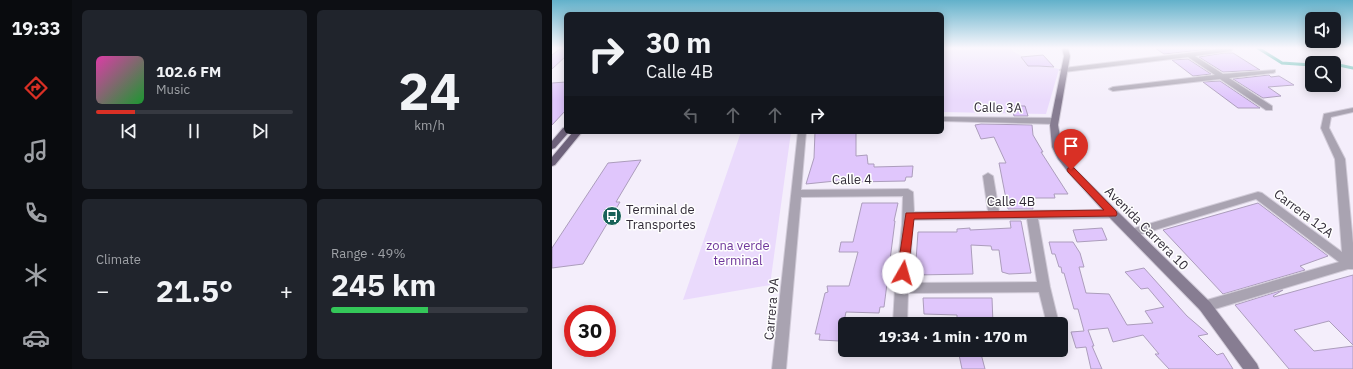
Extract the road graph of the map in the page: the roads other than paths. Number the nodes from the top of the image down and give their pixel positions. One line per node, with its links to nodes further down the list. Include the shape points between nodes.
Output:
1 (1065, 65): 4 (main road, Avenida Carrera 10)
2 (1104, 65): 4 (street)
3 (1204, 65): 6 (street)
4 (1064, 70): 11 (main road, Avenida Carrera 10)
5 (1273, 71): 6 (street)
6 (1222, 77): 7 (street); 8 (street)
7 (1113, 90)
8 (1269, 108)
9 (1353, 110): 24 (street, via 1327,116 1325,128 1340,159)
10 (944, 119): 11 (street, Calle 3A)
11 (1054, 121): 19 (main road, Avenida Carrera 10, via 1054,135 1063,159)
12 (564, 132): 15 (main road)
13 (576, 134): 16 (main road)
14 (802, 134): 18 (street, Carrera 9A)
15 (552, 146)
16 (552, 163)
17 (988, 176): 20 (street)
18 (796, 194): 21 (street, Calle 4, via 908,192); 30 (street, Carrera 9A)
19 (1112, 214): 22 (street, Calle 4B); 23 (main road, Avenida Carrera 10)
20 (994, 215): 21 (street, Calle 4B); 22 (street, Calle 4B)
21 (909, 216): 26 (street)
22 (1032, 216): 25 (street)
23 (1132, 233): 24 (street, Carrera 12A, via 1258,195); 27 (main road, Avenida Carrera 10)
24 (1351, 265): 27 (street)
25 (1044, 287): 26 (street); 29 (street)
26 (901, 288): 28 (street)
27 (1205, 306): 31 (main road, Avenida Carrera 10)
28 (900, 317)
29 (1051, 317)
30 (779, 369)
31 (1252, 369)

